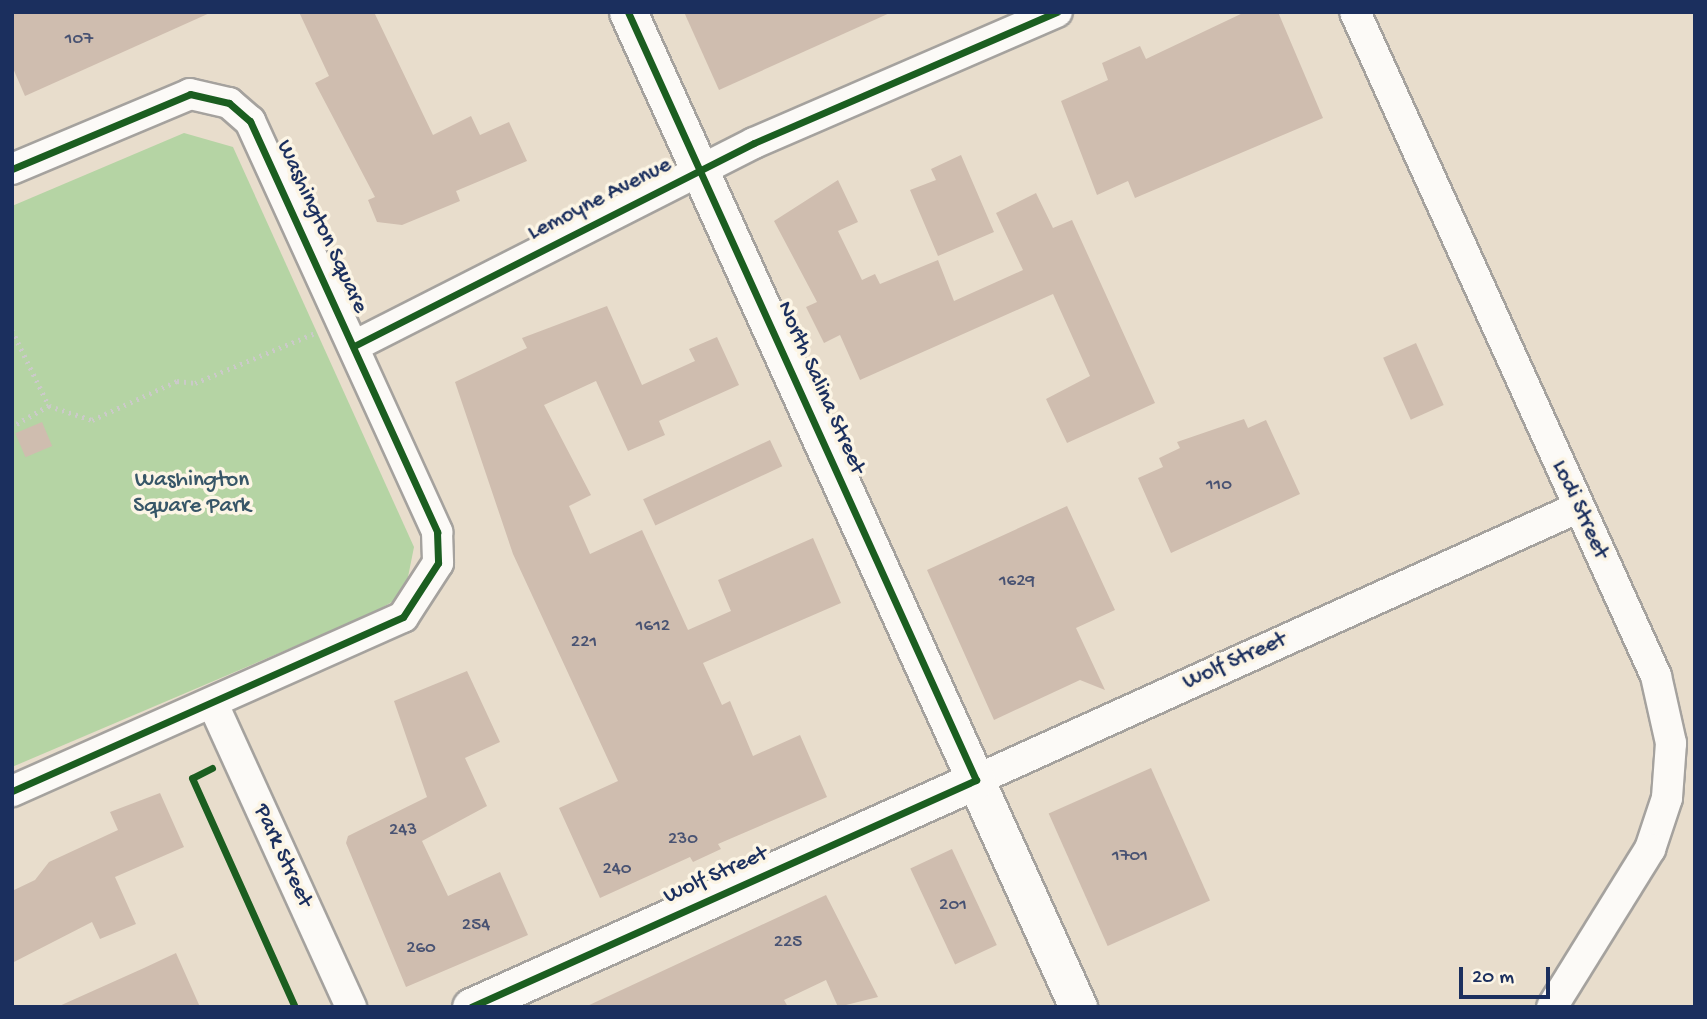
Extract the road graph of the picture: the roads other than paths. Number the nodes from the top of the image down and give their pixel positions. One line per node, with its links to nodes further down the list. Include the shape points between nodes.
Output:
1 (628, 12): 5 (main road, North Salina Street)
2 (1057, 12): 5 (street, Lemoyne Avenue)
3 (1355, 12): 7 (street, Lodi Street)
4 (12, 169): 6 (street, Washington Square, via 166,100 190,94 229,103 250,121)
5 (700, 171): 6 (street, Lemoyne Avenue); 9 (main road, North Salina Street)
6 (350, 333): 8 (street, Washington Square, via 437,532 438,563 403,617)
7 (1577, 508): 9 (street, Wolf Street); 14 (street, Lodi Street, via 1656,676 1671,743 1667,798 1650,849)
8 (213, 704): 10 (street, Washington Square); 11 (street, Park Street)
9 (976, 780): 12 (main road, Wolf Street); 13 (main road, North Salina Street)
10 (12, 791)
11 (351, 1007)
12 (471, 1007)
13 (1078, 1007)
14 (1552, 1007)

